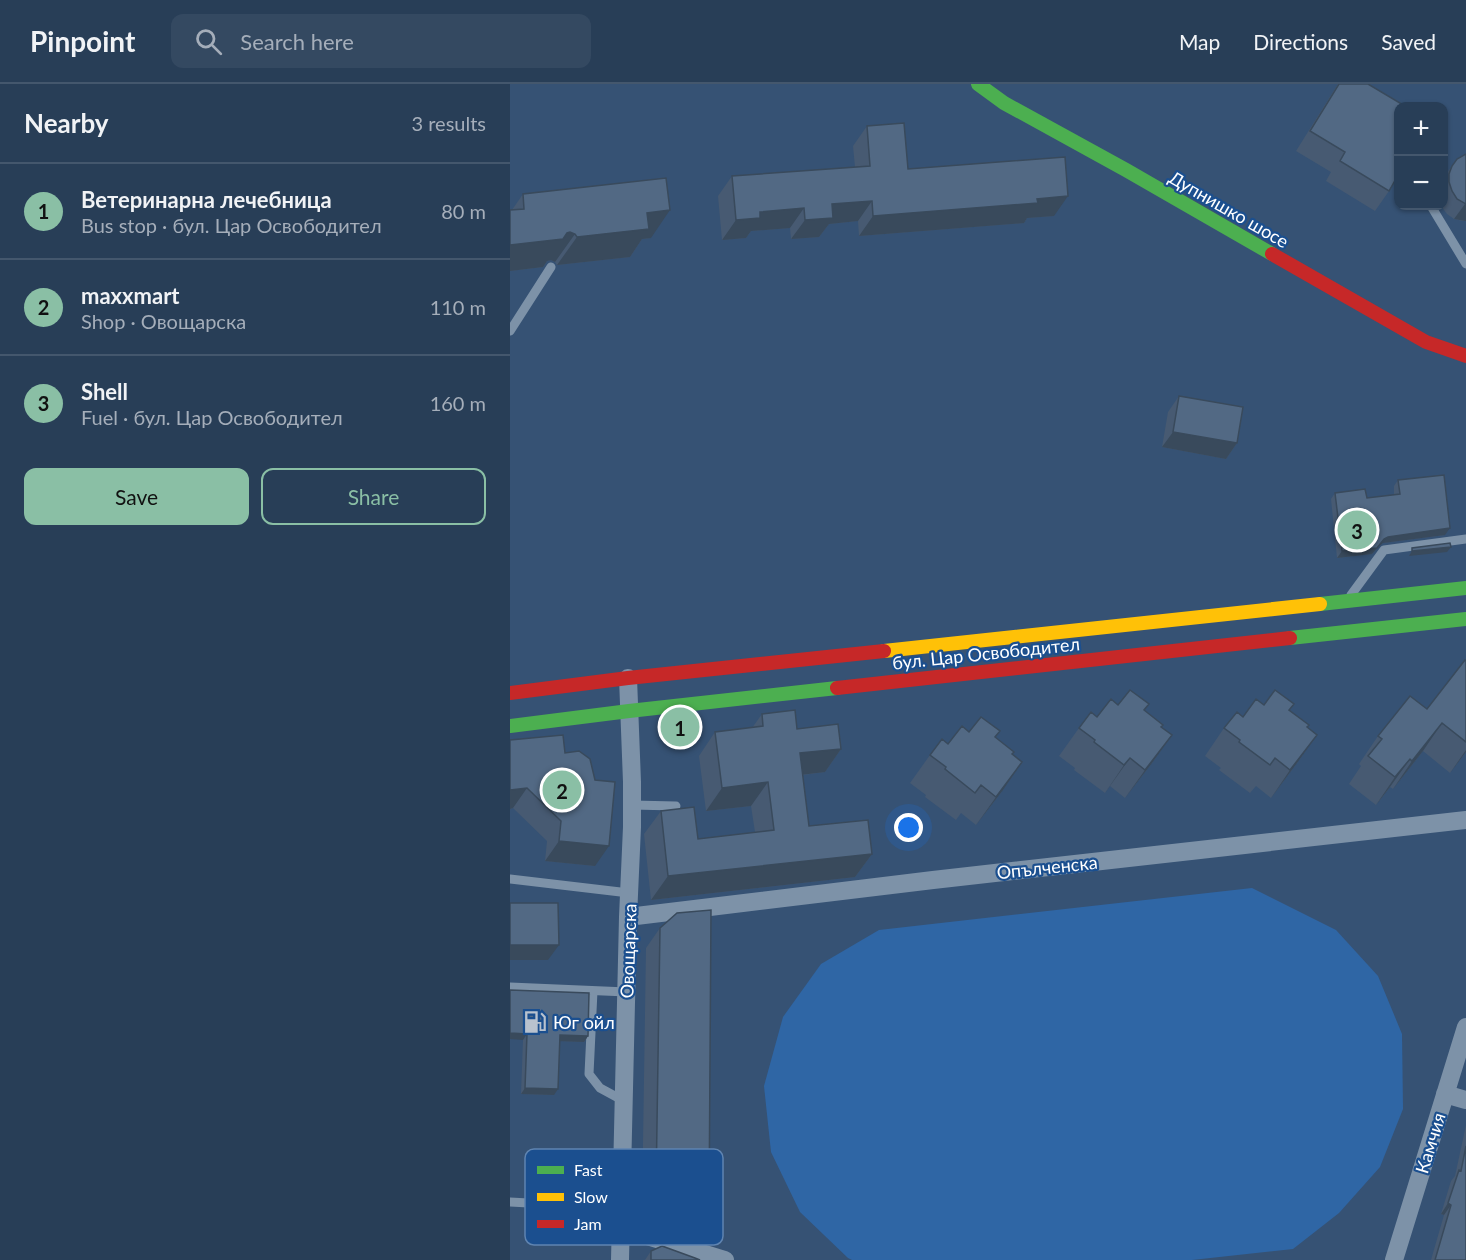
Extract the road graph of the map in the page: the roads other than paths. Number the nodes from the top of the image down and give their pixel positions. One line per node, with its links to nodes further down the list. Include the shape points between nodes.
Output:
1 (978, 84): 6 (main road, Дупнишко шосе, via 1004,103 1426,342)
2 (1433, 210): 3 (lane)
3 (1466, 264)
4 (551, 267): 5 (lane)
5 (510, 331)
6 (1466, 356)
7 (1466, 539): 9 (lane, via 1384,550)
8 (1466, 588): 9 (main road, бул. Цар Освободител)
9 (1347, 601): 11 (main road, бул. Цар Освободител)
10 (1466, 618): 13 (main road, бул. Цар Освободител)
11 (628, 678): 12 (main road, бул. Цар Освободител); 13 (street, Овощарска)
12 (510, 693)
13 (629, 711): 14 (main road, бул. Цар Освободител); 15 (street, Овощарска)
14 (510, 726)
15 (632, 805): 16 (lane); 19 (street, Овощарска)
16 (676, 806)
17 (1466, 820): 20 (street, Опълченска)
18 (510, 879): 19 (lane)
19 (630, 893): 20 (street, Овощарска)
20 (628, 917): 23 (street, Овощарска)
21 (510, 987): 22 (lane)
22 (593, 991): 23 (lane); 27 (lane, via 589,1074 600,1088)
23 (627, 992): 27 (street, Овощарска)
24 (1466, 1027): 25 (street, Камчия)
25 (1445, 1094): 26 (street); 35 (street, Камчия)
26 (1466, 1100)
27 (624, 1101): 28 (street, Овощарска)
28 (623, 1149)
29 (510, 1202): 30 (lane)
30 (525, 1203)
31 (620, 1245): 33 (street, Овощарска)
32 (676, 1245): 34 (street)
33 (620, 1260)
34 (725, 1260)
35 (1394, 1260)

